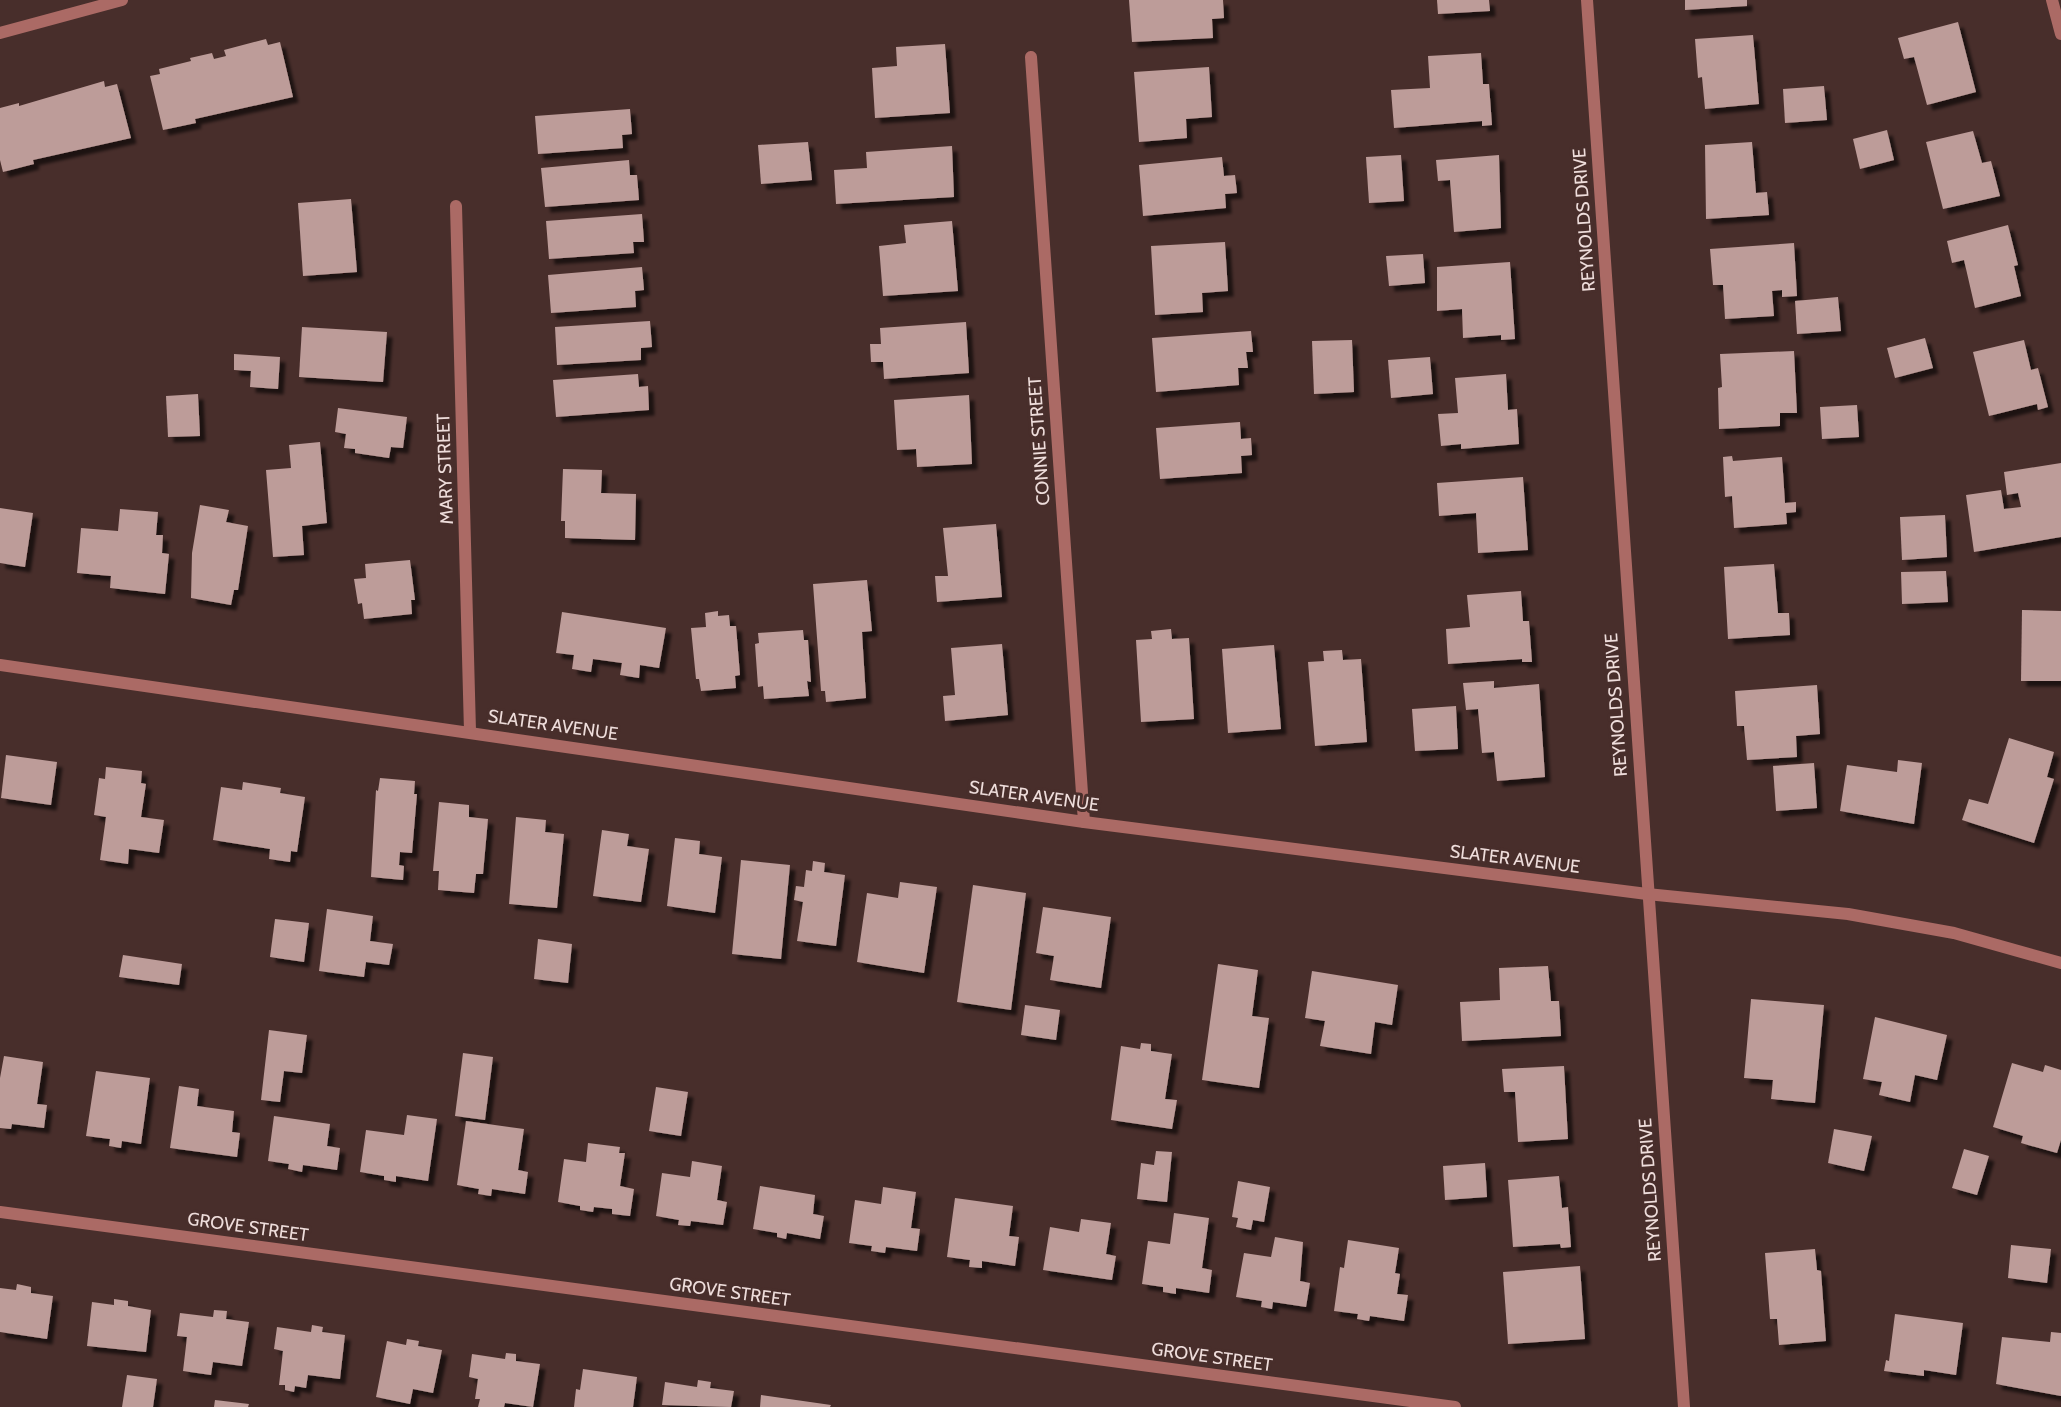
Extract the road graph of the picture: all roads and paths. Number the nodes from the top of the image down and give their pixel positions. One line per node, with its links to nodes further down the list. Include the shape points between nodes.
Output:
1 (122, 0): 4 (street)
2 (1587, 0): 12 (street, REYNOLDS DRIVE)
3 (2052, 0): 6 (street)
4 (101, 2): 5 (street)
5 (0, 33)
6 (2061, 34)
7 (1031, 57): 11 (street, CONNIE STREET)
8 (456, 206): 10 (street, MARY STREET)
9 (0, 664): 10 (street, SLATER AVENUE)
10 (470, 731): 11 (street, SLATER AVENUE)
11 (1084, 822): 12 (street, SLATER AVENUE)
12 (1647, 894): 13 (street, SLATER AVENUE, via 1903,922); 17 (street, REYNOLDS DRIVE)
13 (2061, 963)
14 (0, 1212): 15 (street, GROVE STREET)
15 (1392, 1403): 16 (street, GROVE STREET)
16 (1455, 1407)
17 (1683, 1407)

